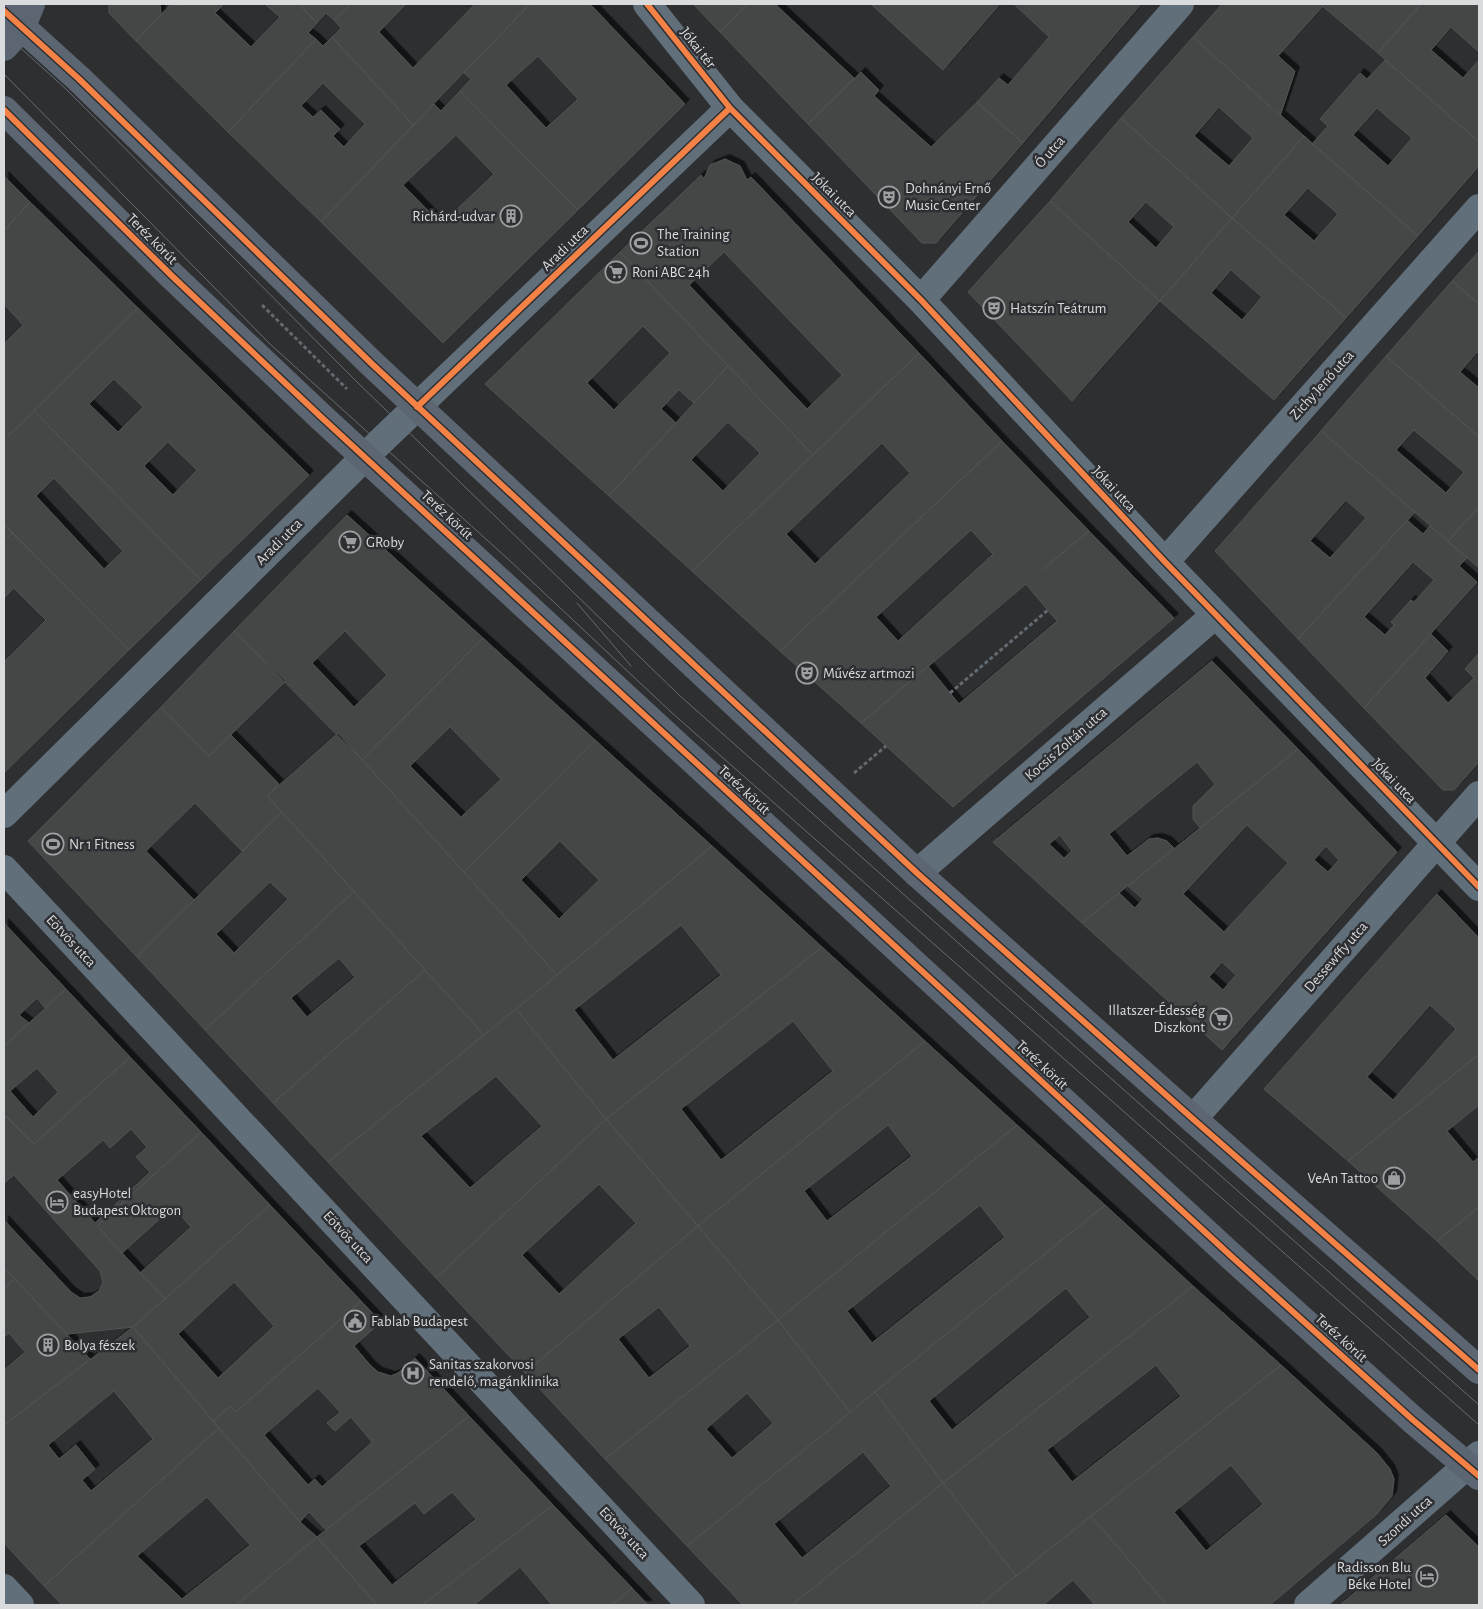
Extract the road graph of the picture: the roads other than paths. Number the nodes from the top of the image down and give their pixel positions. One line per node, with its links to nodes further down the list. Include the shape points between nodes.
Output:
1 (647, 4): 4 (street, Jókai tér)
2 (1180, 4): 7 (street, Ó utca)
3 (15, 22): 8 (main road, via 79,79)
4 (730, 108): 7 (street, Jókai utca); 8 (street, Aradi utca)
5 (4, 110): 9 (main road, Teréz körút)
6 (1479, 208): 10 (street, Zichy Jenő utca)
7 (921, 300): 10 (street, Jókai utca)
8 (417, 406): 9 (street, Aradi utca); 16 (main road)
9 (365, 458): 13 (street, Aradi utca); 20 (main road, Teréz körút, via 1231,1256)
10 (1165, 562): 11 (street, Jókai utca)
11 (1215, 615): 14 (street, Jókai utca); 16 (street, Kocsis Zoltán utca)
12 (1479, 795): 14 (street, Dessewffy utca)
13 (4, 814)
14 (1436, 843): 17 (street, Jókai utca); 18 (street, Dessewffy utca)
15 (4, 869): 23 (street, Eötvös utca)
16 (918, 873): 18 (main road)
17 (1479, 887)
18 (1193, 1119): 19 (main road)
19 (1479, 1370)
20 (1475, 1466): 24 (street, Szondi utca)
21 (4, 1588): 22 (street)
22 (20, 1605)
23 (691, 1605)
24 (1308, 1605)

